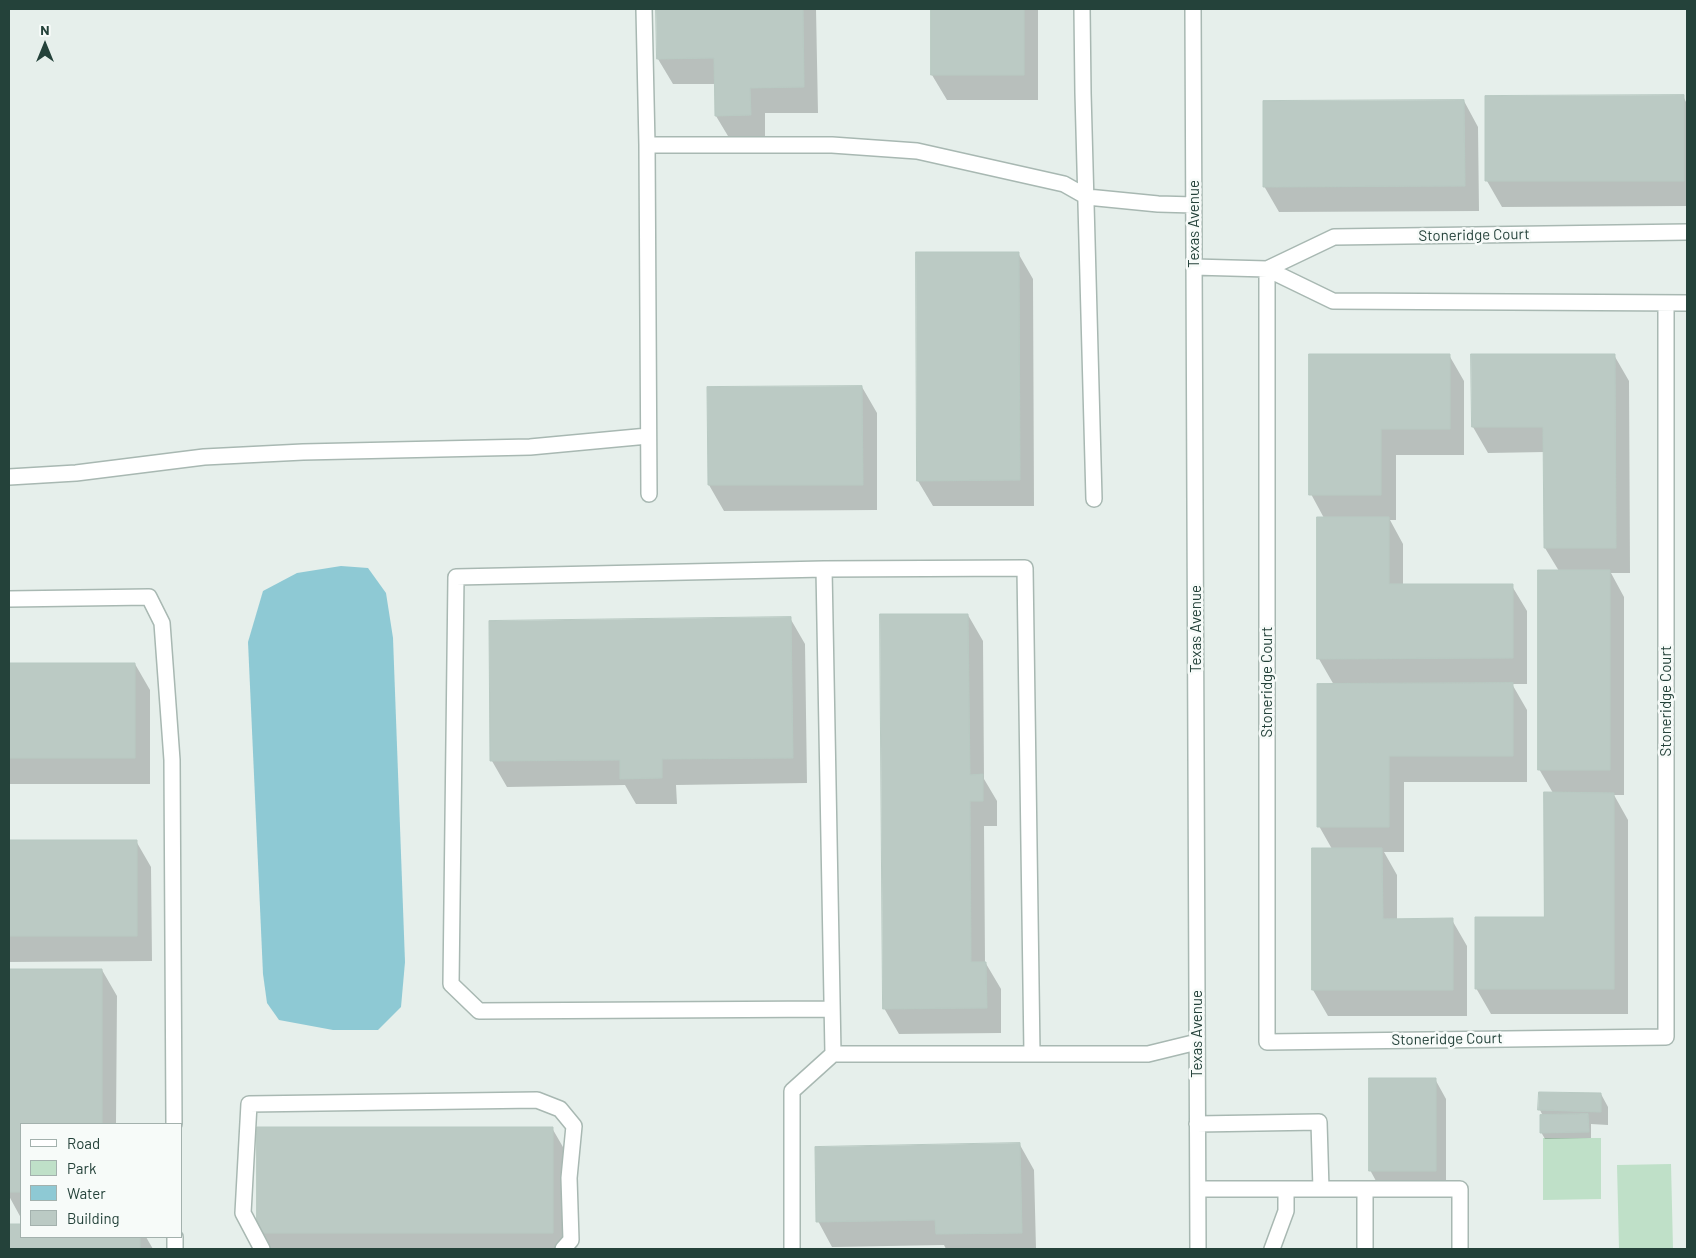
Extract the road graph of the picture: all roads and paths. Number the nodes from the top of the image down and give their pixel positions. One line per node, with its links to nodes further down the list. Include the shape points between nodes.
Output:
1 (644, 9): 4 (street)
2 (1082, 9): 5 (street)
3 (1193, 9): 6 (street, Texas Avenue)
4 (647, 145): 5 (street, via 832,145 917,151 1064,184); 12 (street)
5 (1087, 197): 6 (street); 15 (street)
6 (1194, 205): 8 (street, Texas Avenue)
7 (1687, 232): 9 (street, Stoneridge Court, via 1334,237)
8 (1194, 267): 9 (street, Stoneridge Court); 19 (street, Texas Avenue)
9 (1267, 269): 10 (street, Stoneridge Court, via 1333,301); 10 (street, Stoneridge Court, via 1266,1042 1666,1037)
10 (1666, 303): 11 (street, Stoneridge Court)
11 (1687, 303)
12 (648, 436): 13 (street, via 530,447 204,457 76,473); 14 (street)
13 (9, 477)
14 (649, 494)
15 (1094, 499)
16 (824, 569): 18 (street); 18 (street, via 456,577 451,984 479,1011); 20 (street, via 1025,568)
17 (9, 599): 22 (street, via 149,597 162,623 172,760)
18 (832, 1008): 21 (street)
19 (1197, 1042): 20 (street, via 1148,1054); 23 (street, Texas Avenue)
20 (1032, 1053): 21 (street)
21 (833, 1054): 30 (street, via 792,1091)
22 (174, 1123)
23 (1197, 1124): 24 (street, Texas Avenue); 26 (street, via 1319,1122)
24 (1198, 1189): 25 (street); 31 (street, Texas Avenue)
25 (1286, 1189): 26 (street); 32 (street, via 1286,1211)
26 (1321, 1189): 27 (street)
27 (1365, 1189): 33 (street); 34 (street, via 1460,1189)
28 (262, 1249): 29 (street, via 243,1213 249,1104 537,1100 560,1109 574,1126 569,1178 571,1240)
29 (564, 1249)
30 (792, 1249)
31 (1198, 1249)
32 (1272, 1249)
33 (1365, 1249)
34 (1460, 1249)

